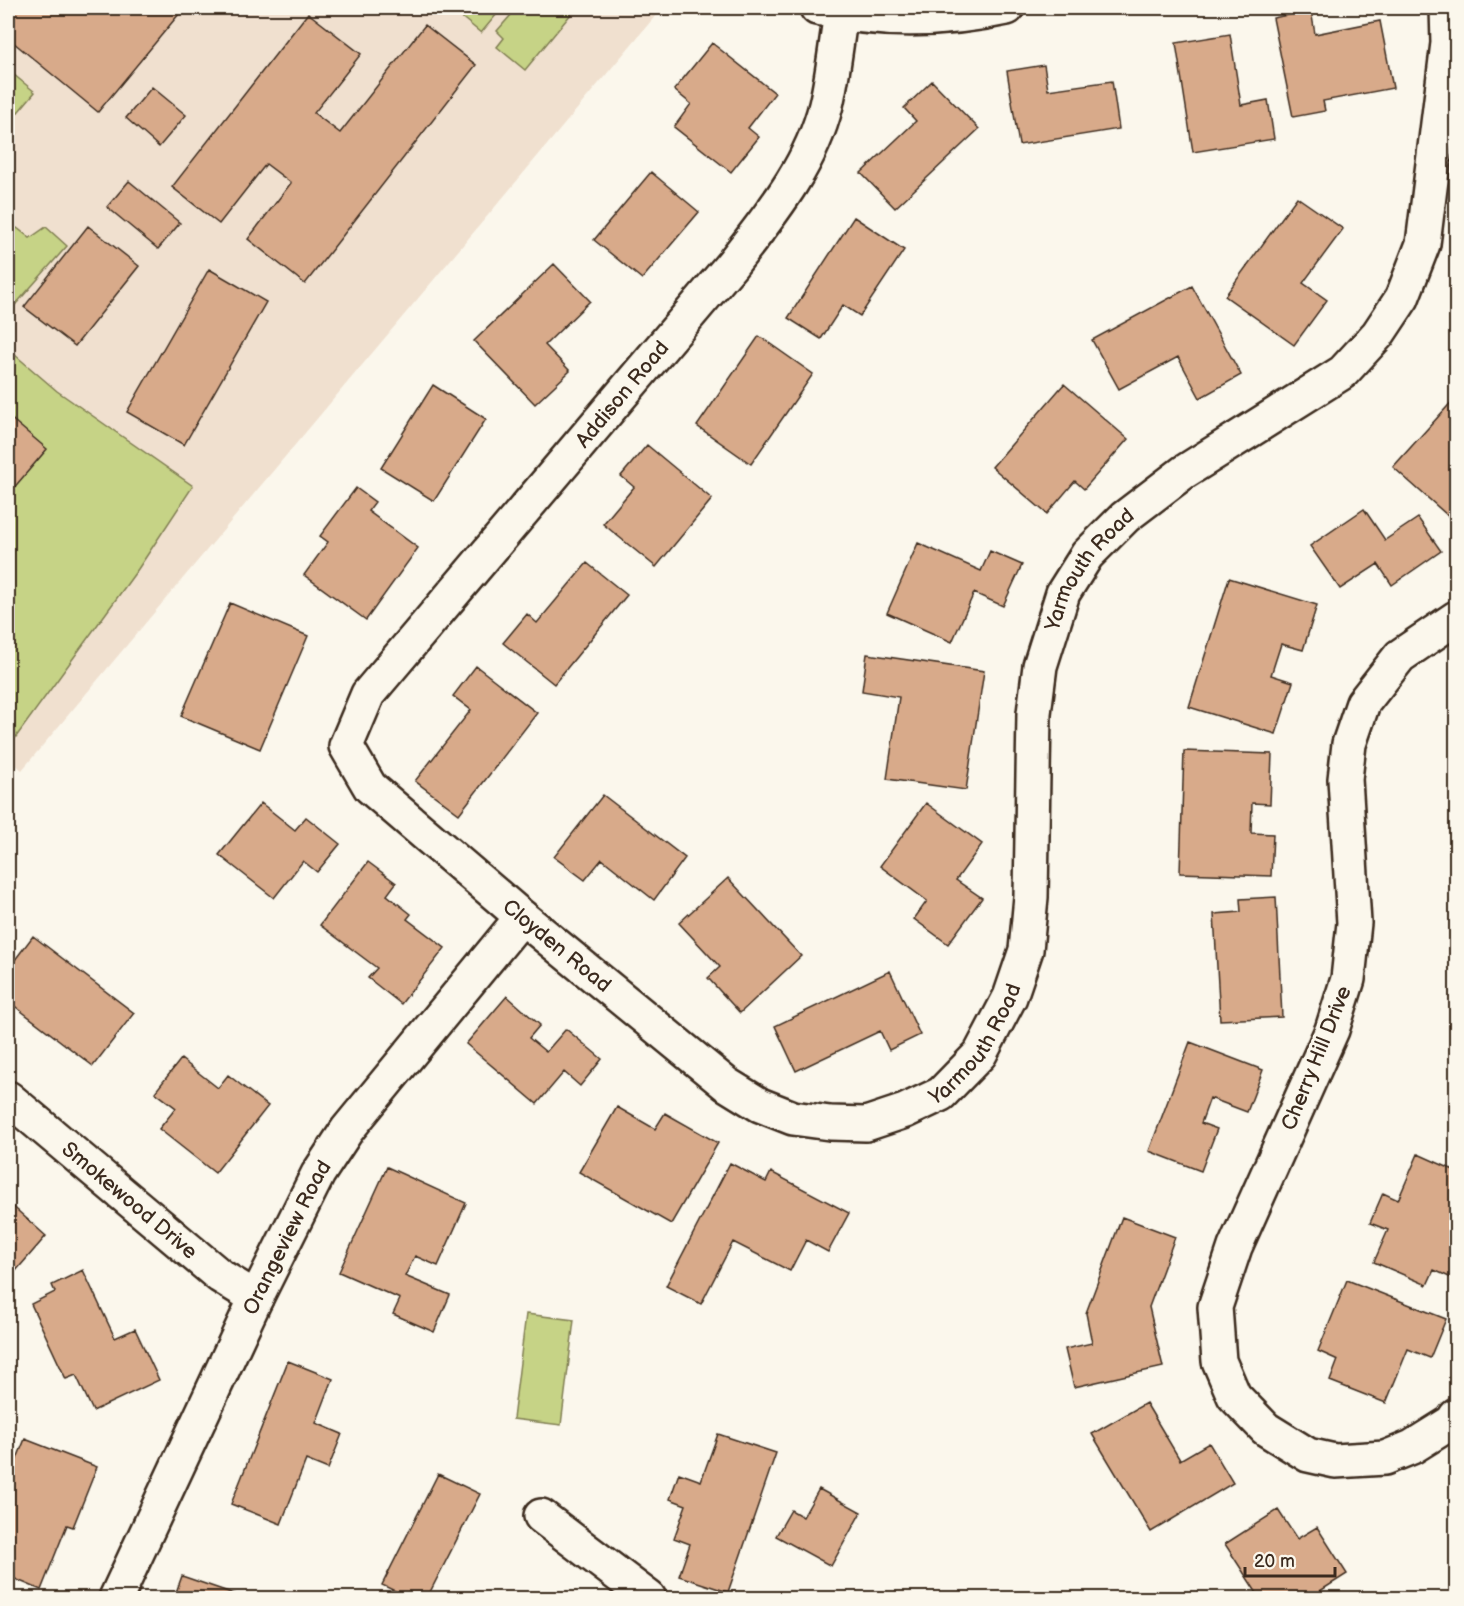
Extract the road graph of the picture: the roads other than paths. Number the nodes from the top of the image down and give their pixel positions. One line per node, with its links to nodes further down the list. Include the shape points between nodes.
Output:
1 (1007, 8): 3 (street, via 937,19 895,20)
2 (1447, 8): 8 (street, Yarmouth Road, via 1448,43 1423,244 1402,298 1378,334 1342,372 1184,472 1125,517 1087,555 1063,593 1040,666 1034,713 1031,897 1026,950 1010,997 980,1054 941,1094 905,1111 866,1124)
3 (829, 10): 5 (street, Addison Road, via 825,106 808,153 781,200 725,272 368,694)
4 (1456, 618): 10 (street, Cherry Hill Drive, via 1400,656 1363,703 1356,723 1345,779 1354,923 1348,979 1332,1030 1235,1247 1215,1307 1219,1361 1234,1396 1266,1429 1308,1455 1335,1461 1385,1458 1413,1448)
5 (345, 746): 6 (street, Cloyden Road, via 370,787)
6 (522, 917): 8 (street, Cloyden Road, via 726,1084 760,1105); 9 (street, Orangeview Road, via 347,1130 318,1174)
7 (8, 1098): 9 (street, Smokewood Drive, via 220,1276)
8 (794, 1118)
9 (256, 1298): 12 (street, Orangeview Road)
10 (1456, 1416)
11 (541, 1516): 13 (street)
12 (116, 1599)
13 (650, 1599)

